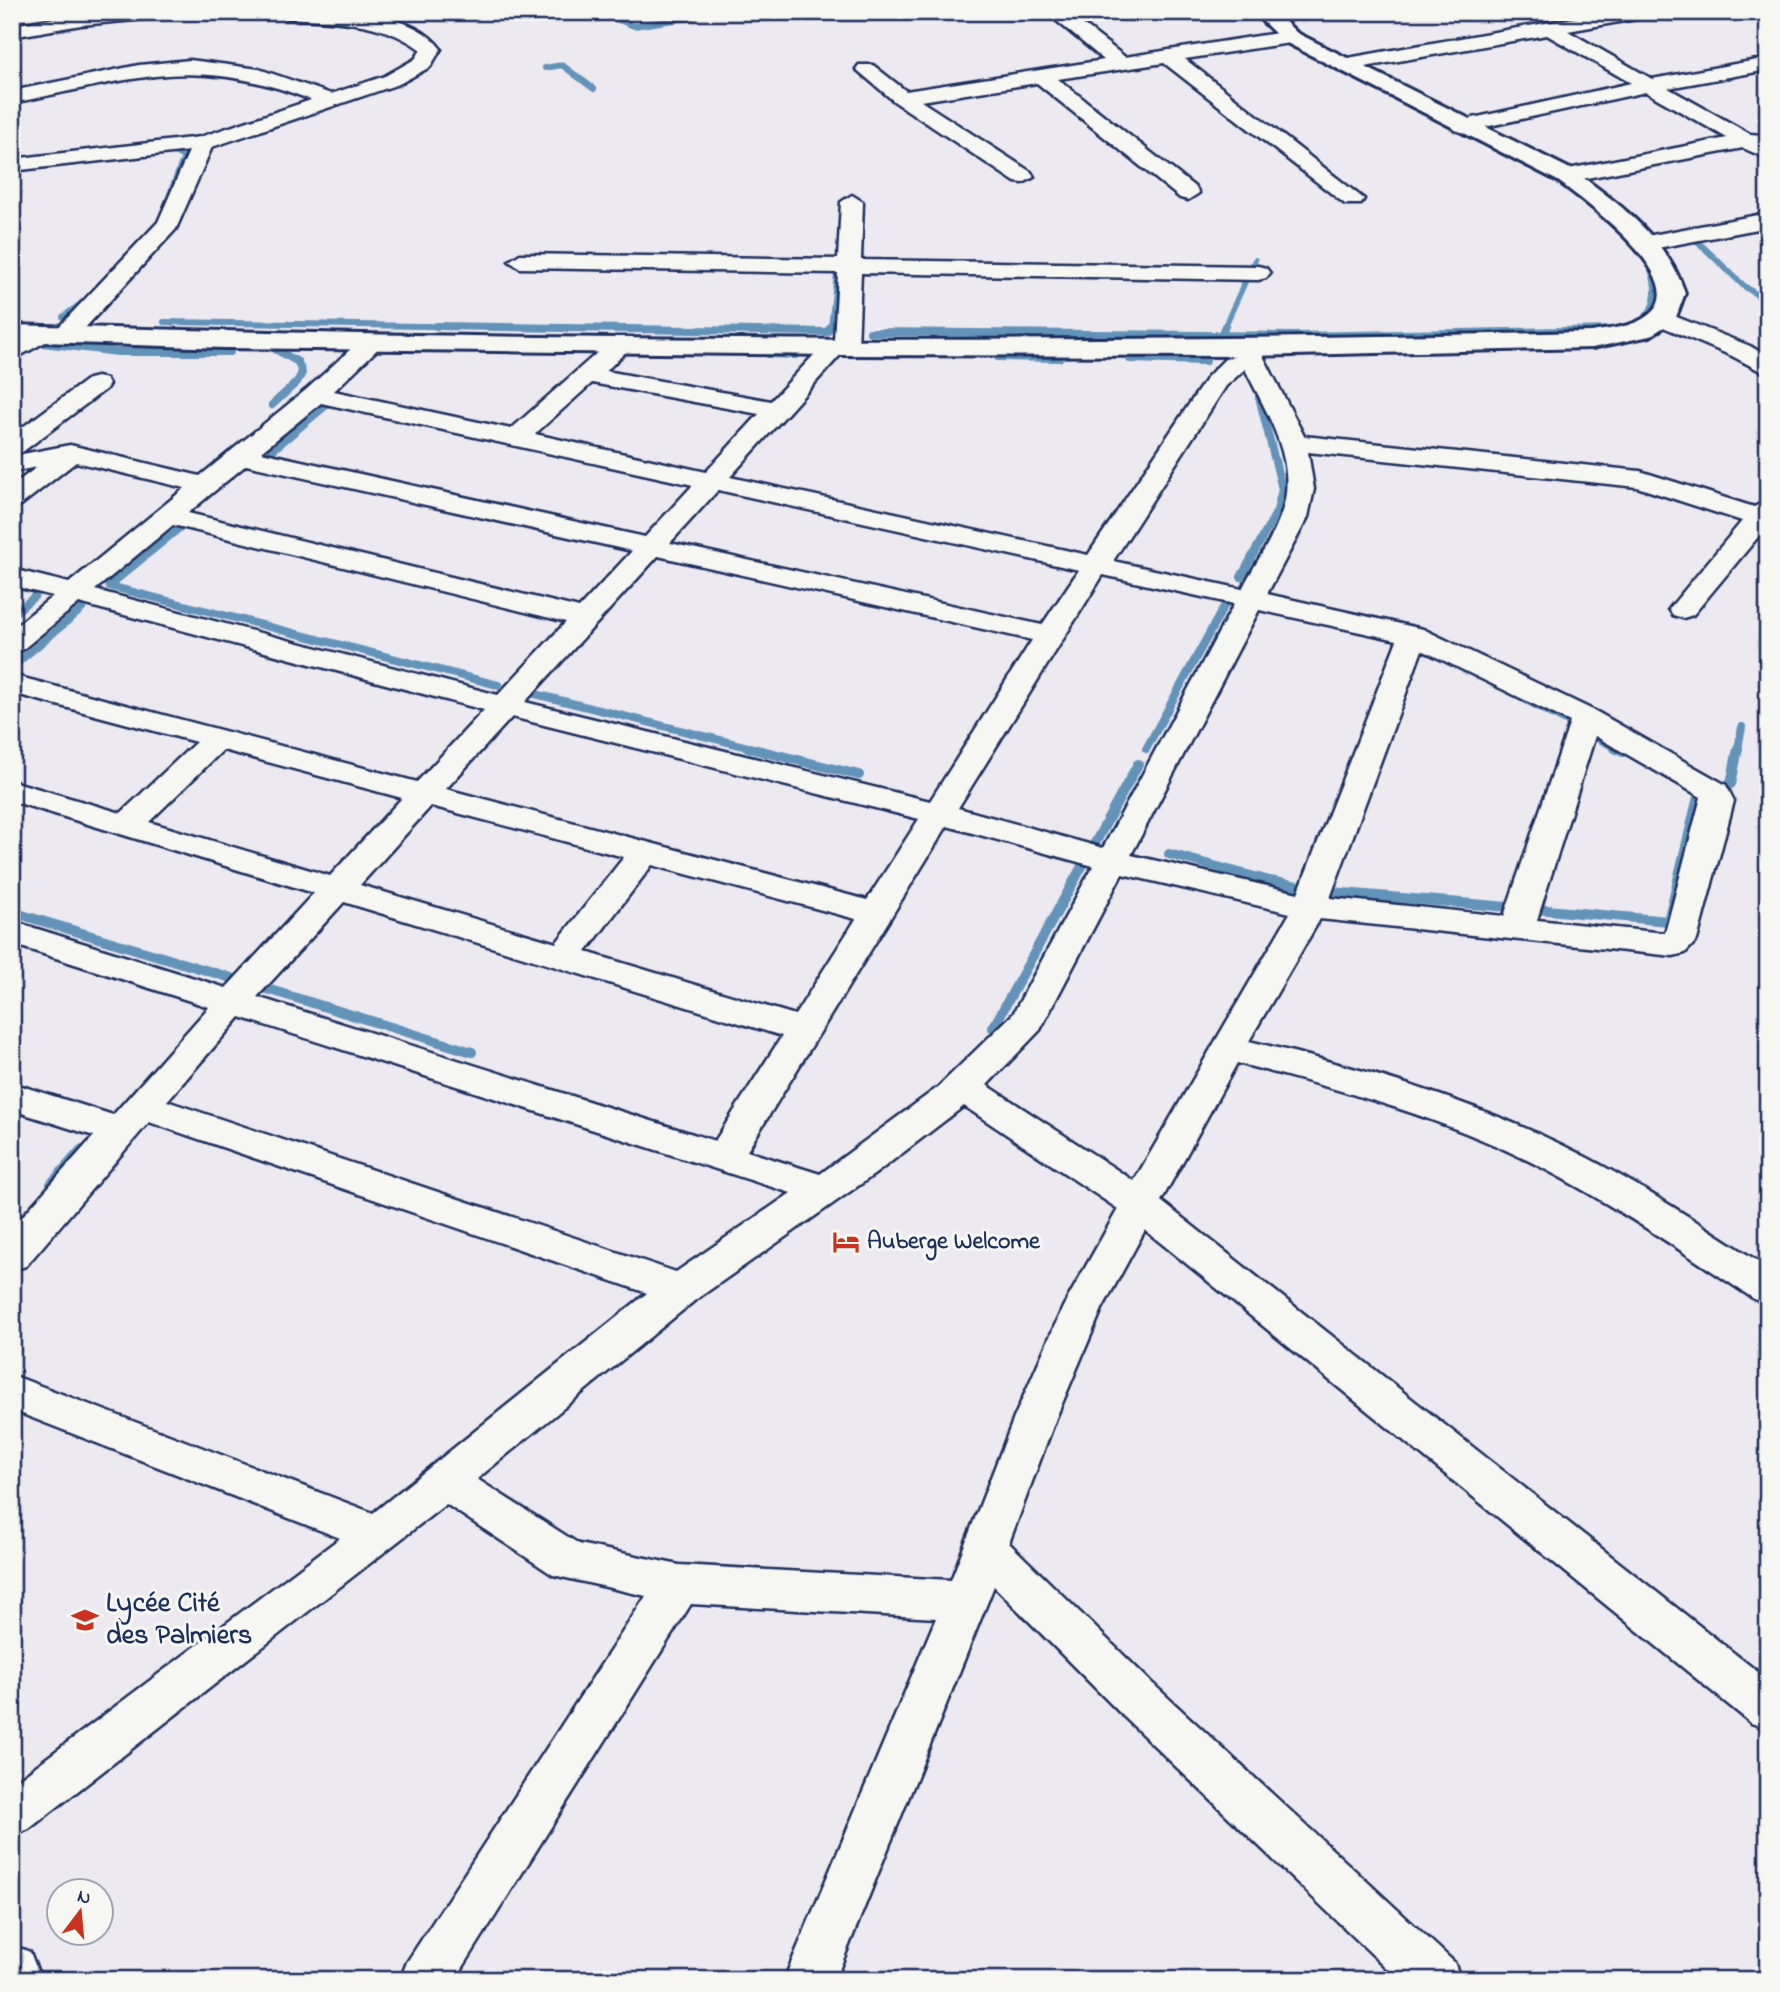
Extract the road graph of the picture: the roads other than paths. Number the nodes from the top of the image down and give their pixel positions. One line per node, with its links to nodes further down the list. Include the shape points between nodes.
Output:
1 (156, 12): 7 (street)
2 (285, 12): 18 (street, via 390,26 418,36 431,49 423,63 392,80)
3 (1055, 12): 10 (street)
4 (1263, 12): 8 (main road)
5 (1642, 12): 6 (street)
6 (1549, 28): 12 (street); 15 (street)
7 (12, 31)
8 (1290, 37): 9 (street); 12 (main road)
9 (1169, 57): 10 (street); 28 (street)
10 (1120, 63): 14 (street)
11 (1768, 64): 15 (street)
12 (1342, 65): 19 (main road)
13 (866, 69): 17 (street)
14 (1041, 76): 17 (street); 27 (street)
15 (1650, 85): 19 (street); 21 (street)
16 (12, 97): 18 (street, via 162,69 211,66 282,81)
17 (902, 98): 26 (street)
18 (331, 101): 22 (street)
19 (1462, 126): 25 (main road)
20 (1768, 137): 21 (street)
21 (1746, 141): 23 (street); 25 (street)
22 (202, 143): 24 (street); 37 (street, via 168,224)
23 (1768, 153)
24 (12, 165)
25 (1566, 176): 31 (main road, via 1620,215)
26 (1023, 177)
27 (1188, 193)
28 (1353, 199)
29 (852, 202): 33 (street)
30 (1768, 220): 31 (street)
31 (1647, 243): 35 (main road, via 1664,265 1670,284 1671,302)
32 (520, 261): 33 (street)
33 (850, 266): 34 (street); 40 (street)
34 (1258, 272)
35 (1664, 319): 42 (main road, via 1643,331 1592,340); 43 (street, via 1741,351)
36 (12, 333): 37 (main road)
37 (52, 335): 38 (main road); 41 (street)
38 (374, 341): 39 (main road); 46 (street)
39 (624, 342): 40 (main road); 44 (street)
40 (841, 347): 42 (main road); 47 (street)
41 (12, 353)
42 (1250, 353): 49 (street); 60 (street, via 1217,381)
43 (1768, 368)
44 (587, 375): 47 (street); 48 (street)
45 (97, 384): 50 (street)
46 (316, 394): 48 (street); 52 (street)
47 (777, 410): 54 (street)
48 (516, 438): 54 (street)
49 (1294, 443): 57 (street, via 1640,479); 63 (street, via 1301,489 1294,517)
50 (12, 447)
51 (71, 453): 53 (street); 55 (street); 56 (street)
52 (242, 456): 55 (street); 59 (street)
53 (12, 464)
54 (712, 481): 59 (street); 60 (street)
55 (206, 485): 58 (street)
56 (12, 499)
57 (1763, 513): 64 (street)
58 (167, 516): 62 (street); 65 (street)
59 (654, 546): 65 (street); 66 (street)
60 (1097, 564): 63 (street); 66 (street)
61 (12, 577): 62 (street)
62 (73, 593): 68 (street); 70 (street)
63 (1252, 599): 67 (street); 78 (street)
64 (1683, 609)
65 (586, 618): 70 (street)
66 (1050, 635): 75 (street)
67 (1413, 635): 71 (street); 80 (street)
68 (12, 644)
69 (12, 684): 72 (street)
70 (503, 706): 74 (street); 75 (street)
71 (1586, 718): 82 (street); 82 (street, via 1715,792 1718,801 1680,940 1662,945)
72 (216, 740): 74 (street); 76 (street)
73 (12, 791): 76 (street)
74 (424, 793): 77 (street); 79 (street)
75 (941, 814): 78 (street); 81 (street)
76 (128, 824): 79 (street)
77 (645, 852): 81 (street); 84 (street)
78 (1113, 861): 80 (street); 88 (street, via 1027,1021)
79 (336, 889): 84 (street); 85 (street)
80 (1310, 907): 82 (street); 87 (street)
81 (877, 914): 86 (street)
82 (1518, 926)
83 (12, 932): 85 (street)
84 (564, 957): 86 (street)
85 (231, 1004): 90 (street); 91 (street)
86 (804, 1030): 91 (street)
87 (1227, 1048): 93 (street); 95 (street, via 1374,1085 1533,1147 1650,1210)
88 (964, 1088): 92 (street); 93 (street)
89 (12, 1096): 90 (street)
90 (131, 1119): 94 (street); 96 (street)
91 (724, 1158): 92 (street)
92 (825, 1190): 96 (street)
93 (1139, 1204): 100 (street, via 1083,1307); 103 (street)
94 (12, 1255)
95 (1768, 1287)
96 (681, 1289): 98 (street)
97 (12, 1392): 99 (street)
98 (444, 1480): 99 (street); 101 (street, via 569,1562)
99 (379, 1534): 104 (street)
100 (985, 1548): 102 (street); 109 (street, via 1136,1698)
101 (679, 1584): 102 (street); 107 (street)
102 (966, 1600): 108 (street)
103 (1768, 1708)
104 (12, 1813)
105 (12, 1970): 106 (street)
106 (15, 1980)
107 (425, 1980)
108 (809, 1980)
109 (1436, 1980)

